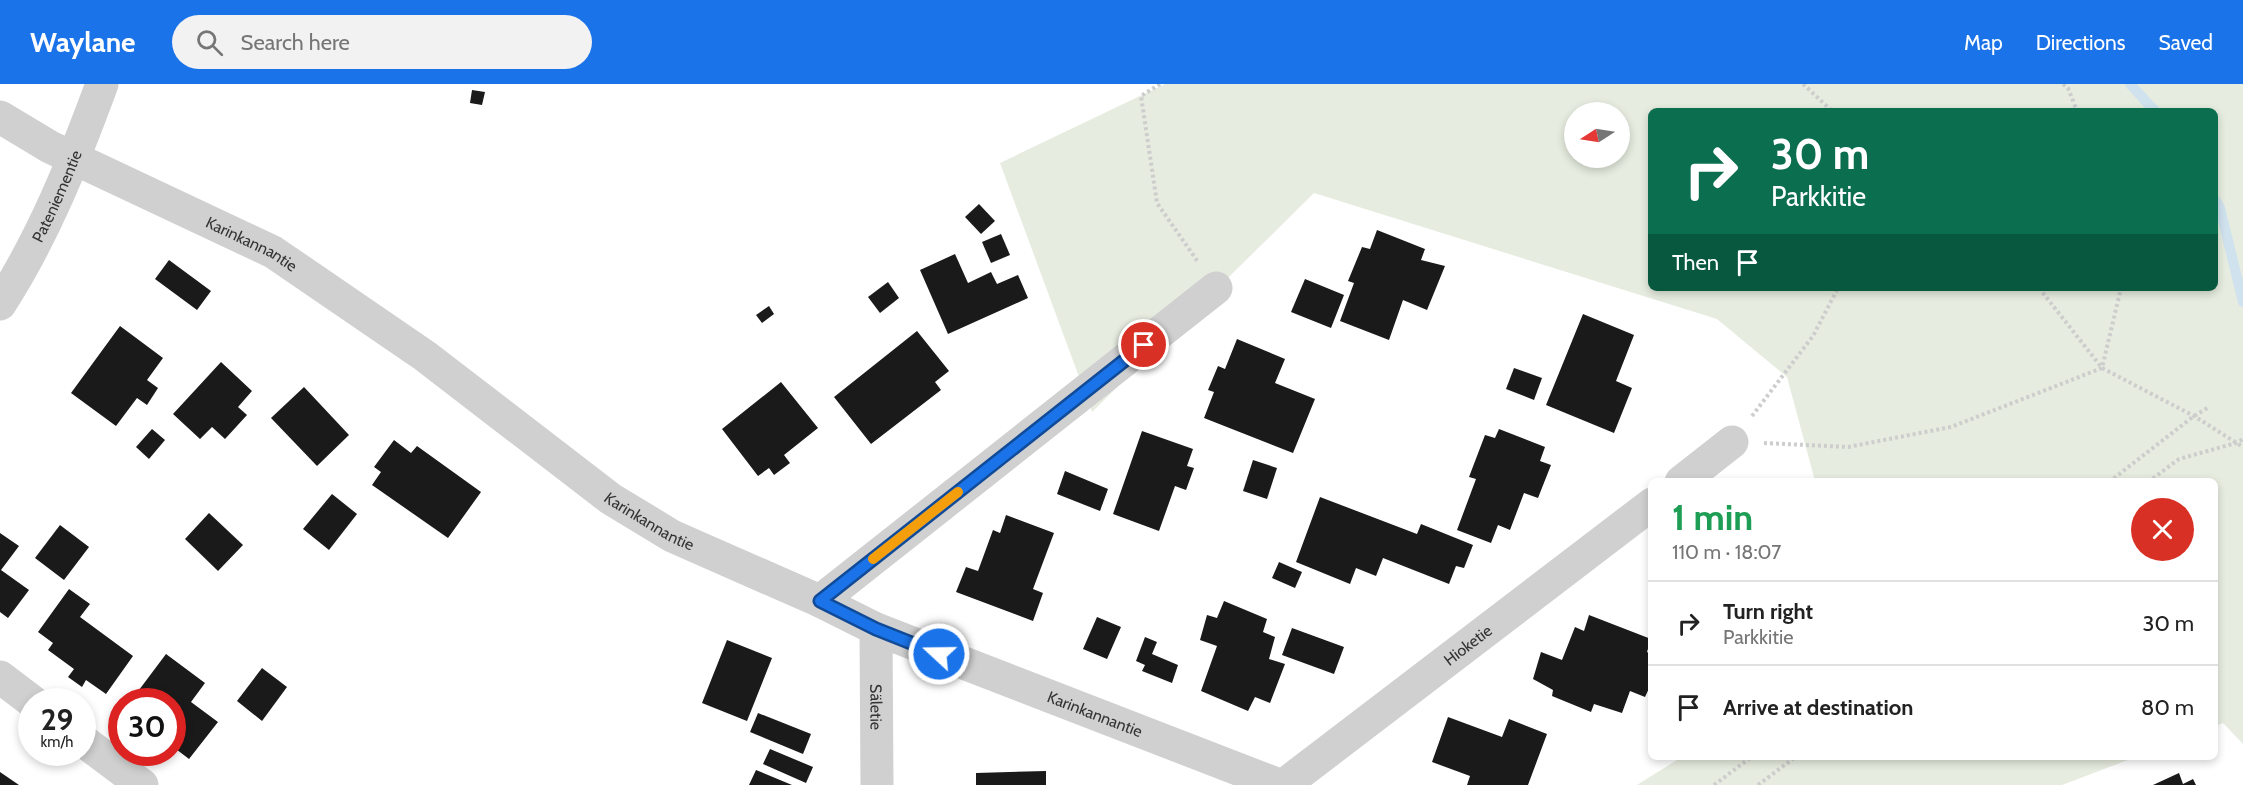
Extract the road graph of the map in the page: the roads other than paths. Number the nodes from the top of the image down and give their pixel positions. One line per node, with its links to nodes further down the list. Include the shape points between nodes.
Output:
1 (102, 84): 3 (street, Pateniementie)
2 (0, 117): 3 (street, Karinkannantie)
3 (75, 159): 5 (street, Pateniementie, via 18,277); 9 (street, Karinkannantie, via 273,252 425,356 611,499 672,536)
4 (1216, 288): 9 (street)
5 (0, 304)
6 (1732, 442): 7 (street)
7 (1686, 478)
8 (1648, 507): 17 (street, Hioketie)
9 (820, 601): 10 (street, Karinkannantie)
10 (876, 629): 15 (street, Säletie); 16 (street, Karinkannantie)
11 (0, 677): 12 (street)
12 (18, 691)
13 (96, 750): 14 (street)
14 (142, 785)
15 (877, 785)
16 (1279, 785)
17 (1284, 785)

